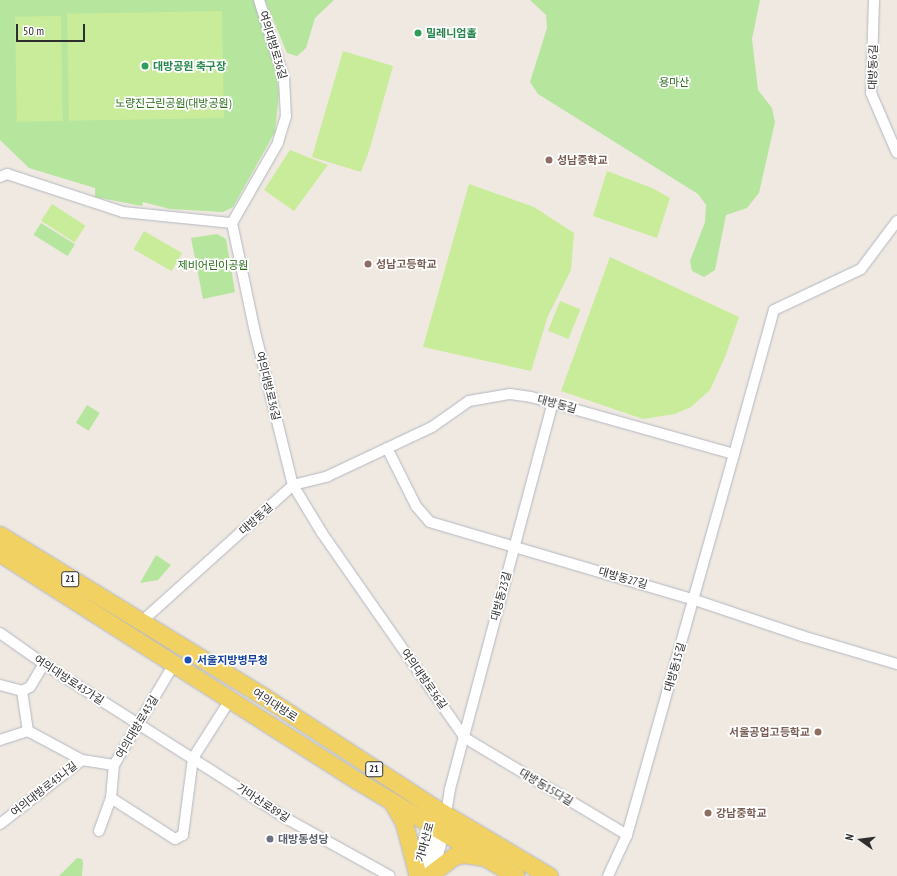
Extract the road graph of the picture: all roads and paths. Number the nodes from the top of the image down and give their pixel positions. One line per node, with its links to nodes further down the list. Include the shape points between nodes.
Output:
1 (259, 0): 6 (street, 여의대방로36길, via 284,79 286,116 278,143)
2 (874, 0): 3 (street, 대방동6길, via 871,92)
3 (897, 153)
4 (0, 177): 6 (street, via 7,174 123,212)
5 (897, 221): 9 (street, via 861,269 774,310)
6 (232, 223): 10 (street, 여의대방로36길, via 255,332)
7 (553, 402): 8 (street, 대방동길, via 510,394 469,401 432,427); 9 (street, 대방동길); 12 (street, 대방동23길)
8 (388, 448): 10 (street, 대방동길, via 328,476); 12 (street, 대방동27길, via 416,506 430,522)
9 (734, 454): 14 (street, 대방동15길)
10 (293, 486): 15 (street, 대방동길); 26 (street, 여의대방로36길, via 322,534)
11 (0, 535): 15 (main road, 여의대방로 / 21)
12 (514, 546): 14 (street, 대방동27길); 26 (street, 대방동23길)
13 (0, 553): 15 (main road, 여의대방로)
14 (695, 600): 20 (street, 대방동27길, via 802,636); 36 (street, 대방동15길)
15 (137, 630): 17 (main road, 여의대방로 / 21); 19 (main road, 여의대방로)
16 (0, 633): 18 (street, 여의대방로43가길)
17 (182, 648): 19 (main road); 33 (main road, 여의대방로 / 21, via 263,696)
18 (44, 664): 22 (street, via 30,687); 24 (street, 여의대방로43가길)
19 (174, 664): 23 (main road, 여의대방로); 24 (street, 여의대방로43길)
20 (897, 664)
21 (0, 686): 22 (street)
22 (22, 691): 25 (street)
23 (230, 700): 28 (street); 32 (main road, 여의대방로)
24 (138, 725): 28 (street, 가마산로89길); 30 (street, 여의대방로43길)
25 (28, 731): 27 (street); 29 (street)
26 (464, 738): 33 (street, 대방동23길, via 450,789); 36 (street, 대방동15다길)
27 (0, 740)
28 (193, 758): 31 (street, via 183,835 175,839); 39 (street, 가마산로89길, via 289,820)
29 (82, 760): 30 (street, 여의대방로43나길); 34 (street, 여의대방로43나길)
30 (114, 765): 31 (street, 여의대방로43길)
31 (110, 798): 35 (street, 여의대방로43길)
32 (392, 802): 33 (main road, 여의대방로); 38 (main road, via 404,823)
33 (438, 819): 37 (main road, 여의대방로); 38 (main road, 가마산로); 41 (main road, 여의대방로 / 21)
34 (0, 824)
35 (99, 831)
36 (627, 835): 42 (street, 대방동15길)
37 (487, 858): 38 (main road, via 464,854 454,856); 40 (main road, 여의대방로)
38 (423, 875)
39 (390, 876)
40 (516, 876)
41 (549, 876)
42 (608, 876)

